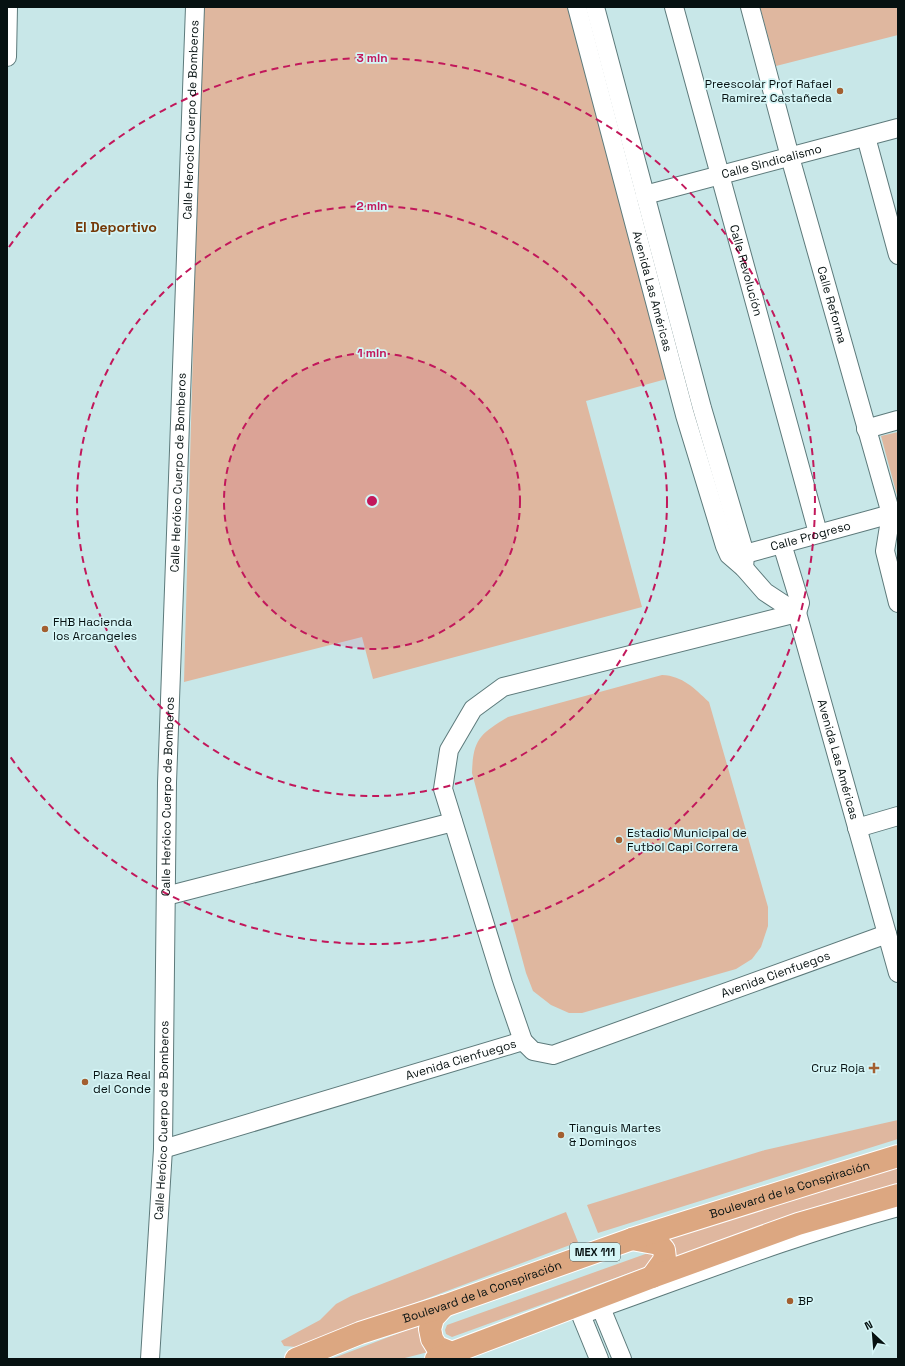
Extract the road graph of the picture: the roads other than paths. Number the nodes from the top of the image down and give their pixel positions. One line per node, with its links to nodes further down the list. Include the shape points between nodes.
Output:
1 (8, 7): 9 (street)
2 (195, 7): 16 (street, Calle Herocio Cuerpo de Bomberos)
3 (577, 7): 8 (street, Avenida Las Américas)
4 (595, 7): 7 (street, Avenida Las Américas)
5 (674, 7): 14 (street, Calle Revolucíón)
6 (750, 7): 12 (street, Calle Reforma)
7 (604, 41): 8 (street); 13 (street, Avenida Las Américas)
8 (587, 45): 13 (street, Avenida Las Américas)
9 (7, 57)
10 (898, 128): 11 (street, Calle Sindicalismo)
11 (866, 137): 12 (street, Calle Sindicalismo); 17 (street)
12 (790, 157): 14 (street, Calle Sindicalismo); 21 (street, Calle Reforma)
13 (629, 171): 15 (street, Avenida Las Américas); 19 (street, Avenida Las Américas)
14 (720, 175): 15 (street, Calle Sindicalismo); 23 (street, Calle Revolucíón)
15 (645, 195): 18 (street, Avenida Las Américas)
16 (187, 233): 32 (street, Calle Heróico Cuerpo de Bomberos, via 168,767)
17 (898, 255)
18 (702, 408): 19 (street); 26 (street, Avenida Las Américas)
19 (685, 415): 26 (street, Avenida Las Américas, via 725,546)
20 (898, 420): 21 (street)
21 (866, 429): 22 (street, Calle Reforma)
22 (891, 514): 23 (street, Calle Progreso); 25 (street, Calle Reforma)
23 (818, 533): 24 (street, Calle Progreso)
24 (782, 544): 26 (street, Calle Progreso); 28 (street, via 800,603)
25 (891, 549): 27 (street, Calle Reforma)
26 (739, 559): 28 (street, Avenida Las Américas, via 764,592)
27 (898, 604)
28 (797, 613): 30 (street, via 503,687 473,709 449,750 443,789); 31 (street, Avenida Las Américas)
29 (898, 816): 31 (street)
30 (453, 822): 32 (street); 35 (street)
31 (857, 828): 33 (street, Avenida Las Américas)
32 (166, 896): 37 (street, Calle Heróico Cuerpo de Bomberos)
33 (887, 934): 34 (street, Avenida Las Américas); 35 (street, Avenida Cienfuegos, via 553,1055 533,1051)
34 (898, 973)
35 (523, 1041): 37 (street, Avenida Cienfuegos)
36 (898, 1148): 39 (main road)
37 (163, 1149): 49 (street, Calle Heróico Cuerpo de Bomberos)
38 (898, 1156): 39 (main road, Boulevard de la Conspiración / MEX 111)
39 (836, 1175): 42 (main road, Boulevard de la Conspiración / MEX 111)
40 (898, 1195): 43 (main road, via 798,1224)
41 (898, 1207): 45 (street, via 788,1240)
42 (632, 1239): 43 (main road, via 658,1244 664,1250 665,1259); 44 (main road, Boulevard de la Conspiración / MEX 111)
43 (652, 1277): 47 (main road)
44 (444, 1306): 48 (main road, via 433,1318 430,1329 432,1339); 50 (main road, Boulevard de la Conspiración / MEX 111, via 360,1333)
45 (601, 1308): 46 (street); 52 (street)
46 (581, 1315): 47 (street); 51 (street)
47 (484, 1341): 48 (main road)
48 (444, 1356)
49 (150, 1359)
50 (296, 1359)
51 (599, 1359)
52 (622, 1359)

